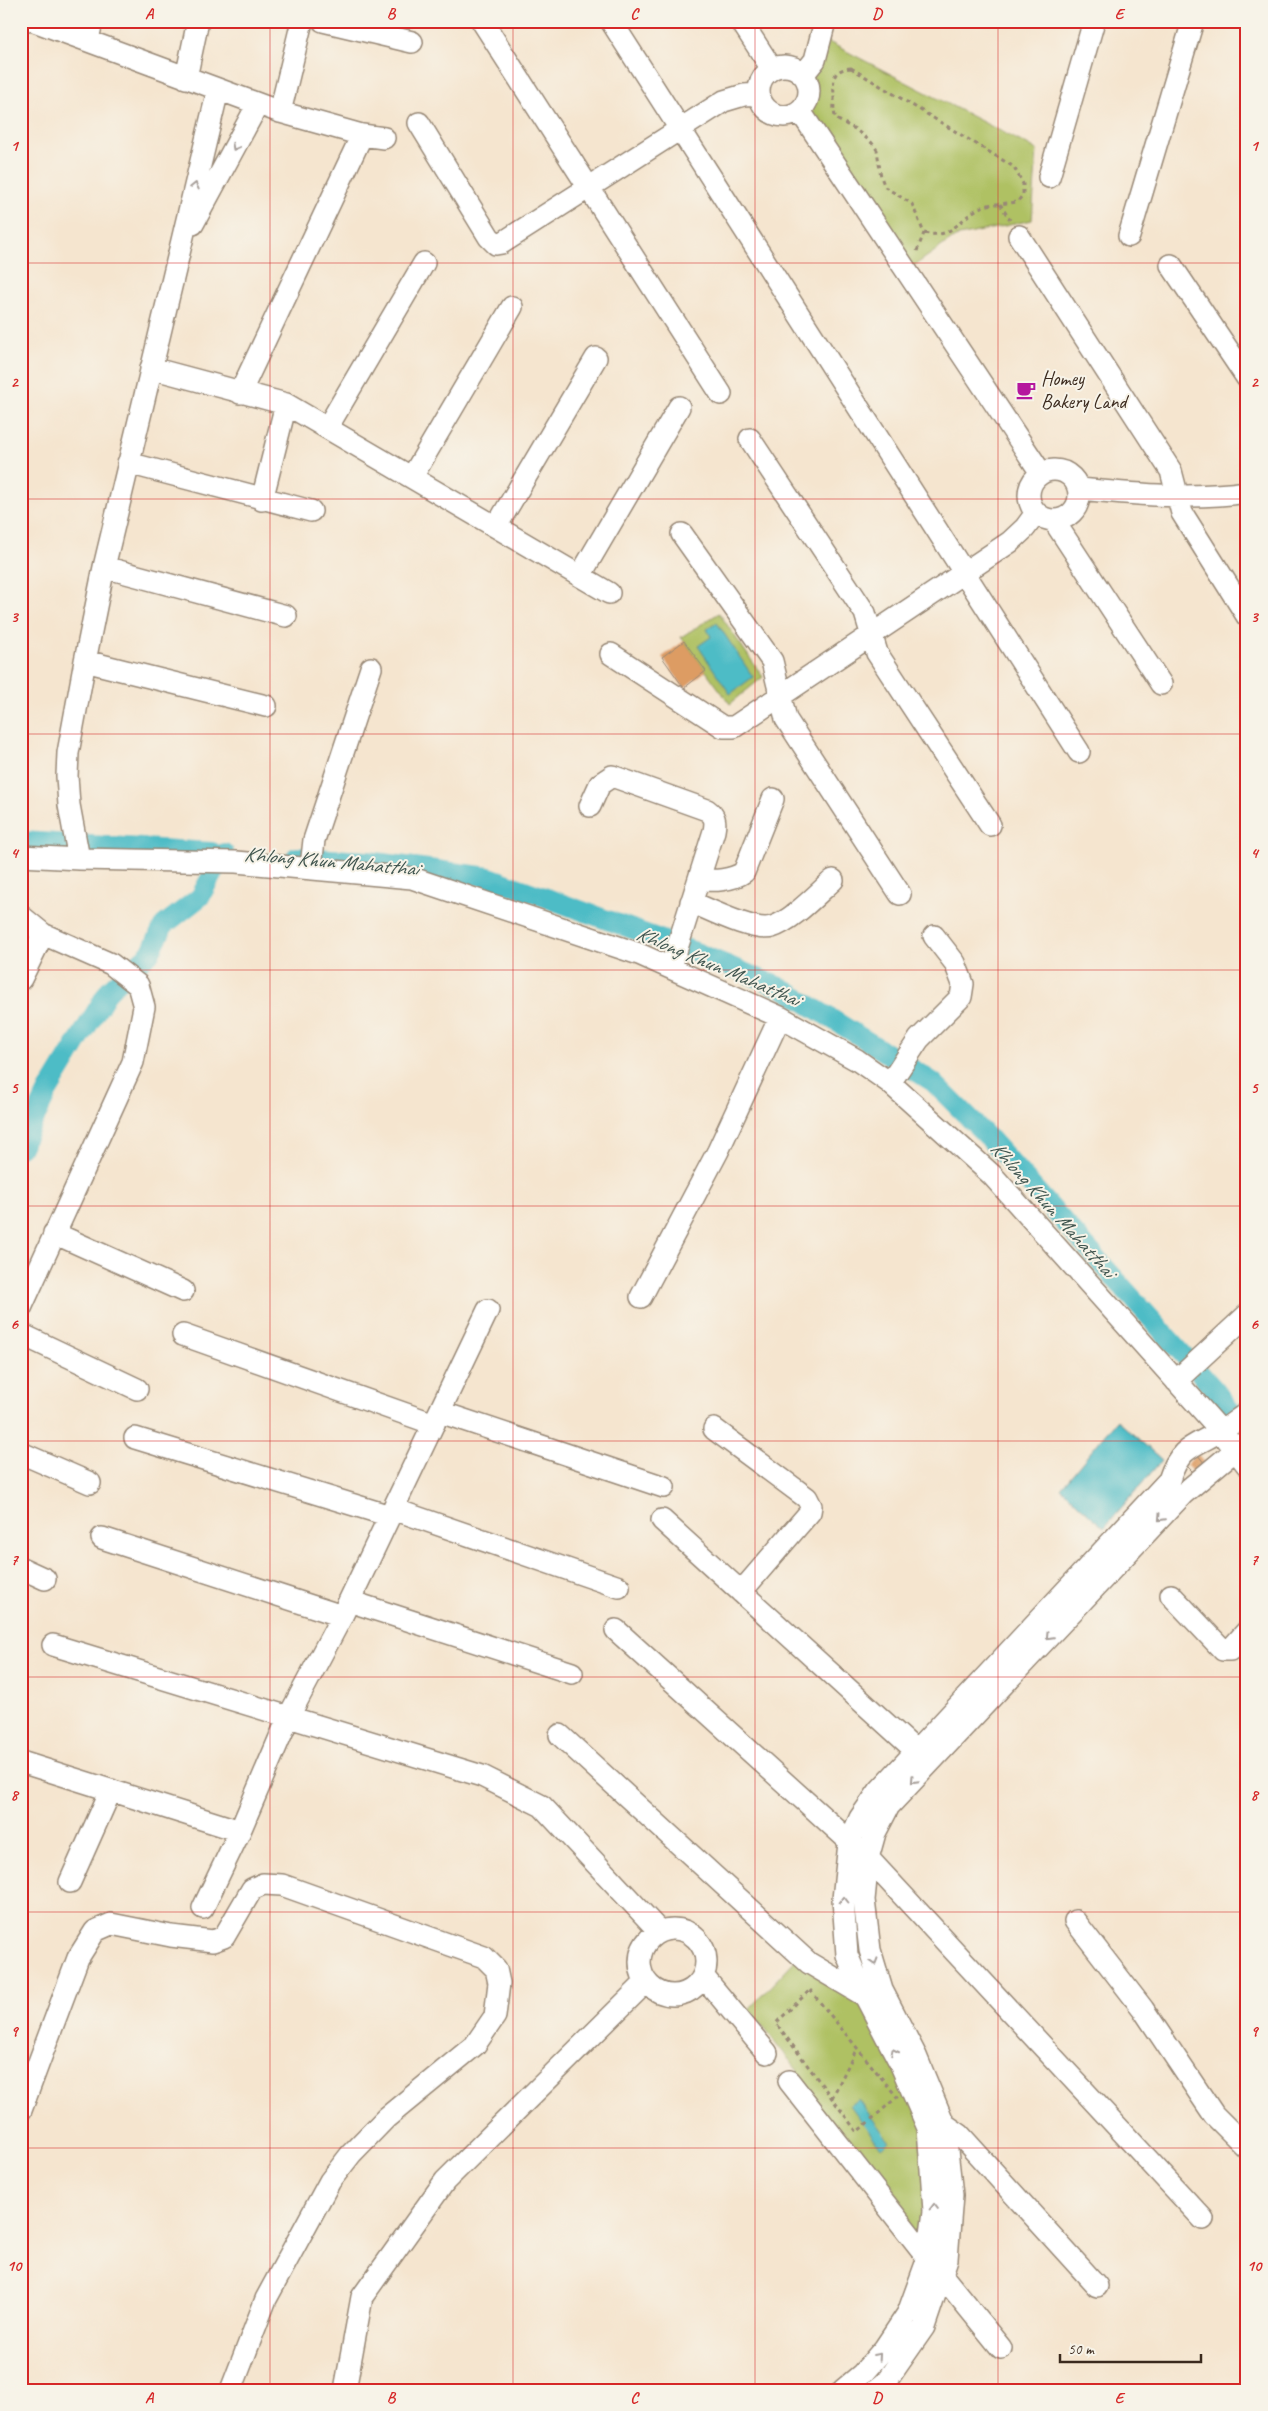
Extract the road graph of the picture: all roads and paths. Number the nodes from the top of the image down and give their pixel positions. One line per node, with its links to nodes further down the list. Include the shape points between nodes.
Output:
1 (34, 21): 11 (street)
2 (198, 21): 15 (street)
3 (302, 21): 20 (street)
4 (323, 21): 12 (street)
5 (482, 21): 26 (street)
6 (611, 21): 22 (street)
7 (741, 21): 13 (street)
8 (825, 21): 14 (street, via 815,60)
9 (1094, 21): 25 (street)
10 (1193, 21): 29 (street)
11 (90, 31): 15 (street)
12 (412, 42)
13 (772, 69): 14 (street, via 790,66); 17 (street, via 762,78)
14 (804, 75): 19 (street, via 809,90)
15 (186, 78): 16 (street)
16 (218, 90): 18 (street); 30 (street, one-way to 16)
17 (759, 94): 19 (street, via 762,103 774,114 783,116); 22 (street, via 724,101)
18 (258, 104): 20 (street); 30 (street, one-way to 30)
19 (800, 111): 44 (street)
20 (280, 112): 23 (street)
21 (419, 123): 26 (street, via 489,238 496,244)
22 (680, 130): 26 (street); 55 (street)
23 (362, 135): 24 (street); 37 (street)
24 (384, 138)
25 (1049, 177)
26 (588, 188): 38 (street)
27 (1000, 204): 27 (path, via 1017,202 1023,195 1023,184 1014,167 870,78 851,68 836,73 833,81 836,119 872,143 877,150 880,176 885,187 912,204 924,233 937,236 956,227 979,208)
28 (1019, 236): 48 (street, via 1171,471)
29 (1129, 236)
30 (179, 251): 35 (street)
31 (424, 263): 41 (street)
32 (1171, 265): 36 (street)
33 (512, 307): 45 (street)
34 (596, 358): 52 (street)
35 (151, 368): 37 (street); 43 (street)
36 (1247, 378)
37 (240, 393): 39 (street)
38 (721, 394)
39 (286, 404): 41 (street); 49 (street)
40 (679, 407): 56 (street)
41 (327, 428): 45 (street)
42 (750, 439): 60 (street, via 864,613)
43 (128, 463): 49 (street); 54 (street)
44 (1041, 473): 46 (street, via 1054,469 1062,471); 51 (street, via 1032,482 1029,498)
45 (412, 477): 52 (street)
46 (1079, 488): 48 (street, via 1132,494); 51 (street, via 1078,505 1067,518)
47 (1247, 492): 48 (street)
48 (1177, 494): 59 (street, via 1182,513)
49 (262, 500): 50 (street)
50 (311, 512)
51 (1045, 517): 55 (street); 64 (street)
52 (496, 527): 56 (street)
53 (682, 534): 65 (street, via 772,661)
54 (104, 567): 58 (street); 62 (street)
55 (964, 573): 60 (street); 67 (street)
56 (580, 576): 57 (street)
57 (609, 593)
58 (286, 616)
59 (1247, 616)
60 (871, 634): 65 (street); 70 (street, via 877,654)
61 (611, 654): 65 (street, via 723,727 734,727)
62 (85, 661): 66 (street); 71 (street, via 68,753 69,801)
63 (371, 668): 73 (street)
64 (1161, 684)
65 (780, 696): 76 (street, via 786,719)
66 (266, 706)
67 (1079, 752)
68 (773, 799): 74 (street, via 744,872 709,881)
69 (590, 806): 74 (street, via 600,784 612,776 707,810 714,816 716,824)
70 (990, 825)
71 (78, 853): 72 (street); 73 (street, via 236,862)
72 (21, 856)
73 (312, 856): 81 (street, via 412,878 639,954)
74 (700, 879): 77 (street)
75 (833, 880): 77 (street, via 786,920 770,928)
76 (900, 894)
77 (688, 910): 81 (street)
78 (21, 916): 79 (street)
79 (43, 934): 82 (street); 85 (street, via 111,964 138,985 144,1008 133,1062)
80 (934, 936): 84 (street, via 955,963 963,984 961,997 919,1039)
81 (672, 960): 83 (street)
82 (21, 979)
83 (780, 1017): 84 (street); 87 (street, via 718,1151)
84 (894, 1078): 93 (street)
85 (54, 1233): 86 (street); 88 (street)
86 (183, 1291)
87 (641, 1297)
88 (21, 1308)
89 (488, 1310): 96 (street)
90 (1247, 1315): 93 (street)
91 (21, 1334): 94 (street)
92 (183, 1335): 96 (street)
93 (1182, 1376): 98 (street)
94 (137, 1389)
95 (1247, 1413): 98 (street)
96 (437, 1418): 103 (street); 105 (street)
97 (714, 1429): 111 (street, via 807,1498 811,1506 810,1512)
98 (1221, 1431): 100 (street); 104 (street, via 1183,1452 1174,1466)
99 (135, 1438): 105 (street)
100 (1243, 1452): 104 (street)
101 (21, 1453): 102 (street)
102 (90, 1483)
103 (664, 1487)
104 (1176, 1487): 120 (street)
105 (392, 1512): 110 (street); 113 (street)
106 (662, 1520): 111 (street)
107 (102, 1538): 113 (street)
108 (21, 1568): 109 (street)
109 (45, 1579)
110 (618, 1586)
111 (741, 1592): 120 (street)
112 (1170, 1595): 115 (street, via 1223,1650 1230,1650)
113 (346, 1609): 117 (street); 118 (street)
114 (616, 1630): 124 (street)
115 (1247, 1631)
116 (53, 1645): 118 (street)
117 (572, 1673)
118 (289, 1716): 123 (street); 129 (street, via 482,1776 542,1806)
119 (560, 1735): 132 (street, via 804,1959 824,1973)
120 (923, 1757): 124 (street, via 879,1791 860,1818); 125 (street, one-way to 125, via 889,1806 875,1833)
121 (21, 1762): 122 (street)
122 (111, 1790): 123 (street); 126 (street)
123 (240, 1831): 127 (street)
124 (849, 1843): 125 (street); 132 (street, one-way to 124, via 847,1955 843,1899)
125 (868, 1858): 132 (street, one-way to 132, via 864,1900); 140 (street)
126 (70, 1882)
127 (203, 1908)
128 (1075, 1921): 139 (street, via 1143,2009 1214,2114)
129 (659, 1931): 130 (street, via 682,1929 700,1942 706,1964); 131 (street, via 643,1946 639,1957)
130 (702, 1976): 131 (street, via 690,1991 681,1995 660,1993); 134 (street)
131 (646, 1982): 146 (street, via 445,2181 362,2297)
132 (874, 1993): 138 (street, via 900,2063)
133 (858, 2048): 136 (path); 136 (path, via 897,2097 857,2132); 136 (path, via 810,1990 776,2023)
134 (766, 2053)
135 (789, 2081): 141 (street)
136 (832, 2098)
137 (21, 2110): 145 (street, via 78,1958 95,1931 111,1924 214,1941 224,1937 252,1889 263,1884 282,1886 484,1957 496,1969 499,1983 495,2016 475,2045 386,2118 330,2181 266,2299)
138 (936, 2126): 141 (street, one-way to 138, via 934,2211); 142 (street, via 952,2196 947,2259); 143 (street, via 960,2135)
139 (1247, 2148)
140 (1203, 2219)
141 (928, 2258): 142 (street); 147 (street, one-way to 141, via 884,2349 903,2320)
142 (942, 2275): 144 (street); 148 (street, via 924,2327)
143 (1096, 2286)
144 (1001, 2348)
145 (231, 2390)
146 (345, 2390)
147 (843, 2390)
148 (876, 2390)

